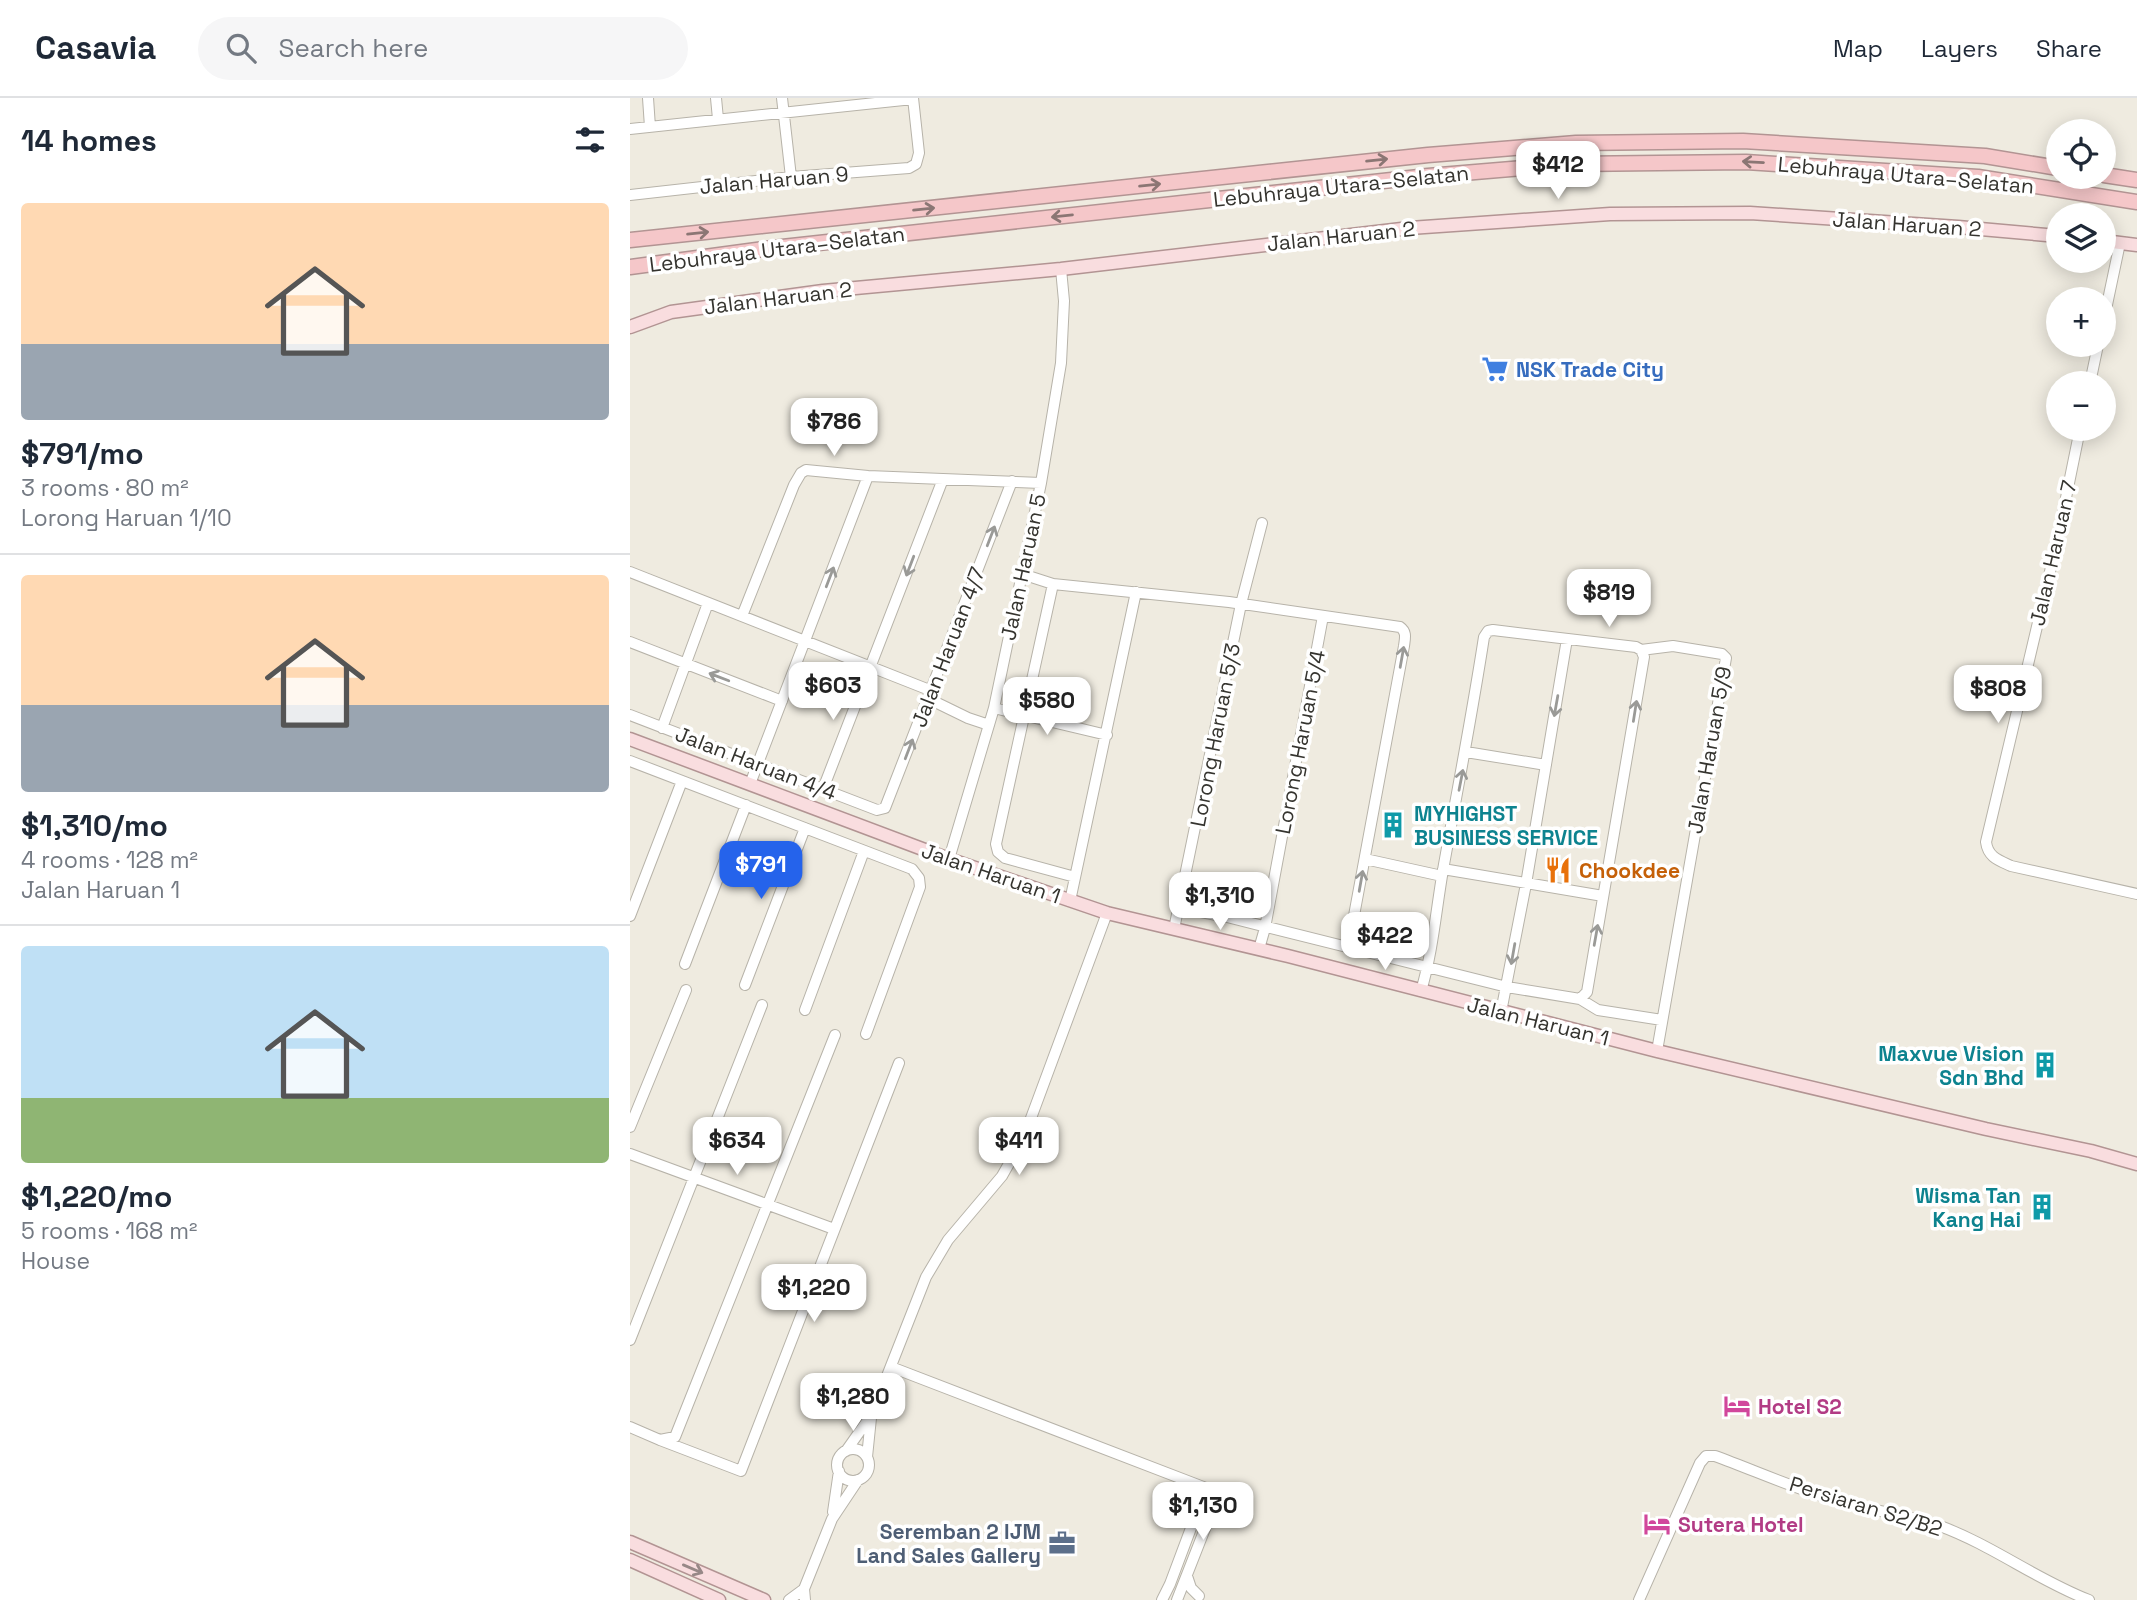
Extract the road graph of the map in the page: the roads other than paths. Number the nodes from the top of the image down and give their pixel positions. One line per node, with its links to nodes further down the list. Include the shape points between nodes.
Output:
1 (648, 98): 8 (street)
2 (716, 98): 7 (street)
3 (782, 98): 6 (street)
4 (913, 99): 5 (street); 11 (street, Jalan Haruan 9, via 919,153 909,168)
5 (848, 102): 6 (street)
6 (784, 112): 7 (street); 11 (street)
7 (718, 119): 8 (street)
8 (650, 127): 9 (street)
9 (630, 129)
10 (2046, 166): 17 (highway, Lebuhraya Utara–Selatan, one-way to 10, via 1576,143 1744,141 1985,156)
11 (791, 177): 14 (street, Jalan Haruan 9)
12 (2116, 177): 13 (highway)
13 (2137, 180)
14 (630, 195)
15 (2137, 202): 21 (highway, Lebuhraya Utara–Selatan, one-way to 21, via 1978,177 1800,165 1571,164 1428,176)
16 (2046, 235): 22 (main road, Jalan Haruan 2, via 1750,213 1610,214 1397,229)
17 (630, 240)
18 (2116, 242): 19 (main road)
19 (2120, 243): 20 (main road); 23 (street)
20 (2137, 245)
21 (630, 267)
22 (1061, 269): 24 (main road, Jalan Haruan 2, via 823,291 671,312); 29 (street, Jalan Haruan 5, via 1060,363)
23 (2111, 287)
24 (630, 327)
25 (2078, 441): 70 (street, Jalan Haruan 7, via 1987,850 2011,866)
26 (868, 476): 27 (street); 37 (street, via 801,473); 40 (street, one-way to 26)
27 (943, 479): 28 (street); 44 (street, one-way to 44)
28 (1012, 481): 29 (street); 45 (street, Jalan Haruan 4/7, one-way to 28)
29 (1041, 483): 32 (street, Jalan Haruan 5)
30 (1262, 523): 36 (street, Lorong Haruan 5/3)
31 (630, 572): 35 (street)
32 (1022, 575): 33 (street); 47 (street, Jalan Haruan 5)
33 (1053, 584): 34 (street); 49 (street)
34 (1136, 592): 36 (street); 52 (street)
35 (708, 603): 37 (street); 43 (street)
36 (1241, 604): 38 (street); 73 (street, Lorong Haruan 5/3)
37 (742, 616): 40 (street)
38 (1323, 616): 66 (street, one-way to 38, via 1404,629); 76 (street, Lorong Haruan 5/4)
39 (1567, 639): 42 (street); 54 (street, via 1488,631); 57 (street, one-way to 57)
40 (805, 641): 44 (street); 46 (street)
41 (630, 642): 43 (street)
42 (1641, 650): 71 (street, one-way to 42, via 1644,657); 90 (street, Jalan Haruan 5/9, via 1673,646 1724,655)
43 (687, 664): 46 (street, one-way to 43); 51 (street)
44 (872, 666): 45 (street); 60 (street)
45 (930, 695): 50 (street); 62 (street, Jalan Haruan 4/7, one-way to 45, via 888,804)
46 (782, 701): 56 (street)
47 (994, 708): 49 (street); 50 (street, Jalan Haruan 5)
48 (630, 715): 51 (street, Jalan Haruan 4/4)
49 (1024, 716): 52 (street); 68 (street, via 998,852 1005,858)
50 (989, 725): 65 (street, Jalan Haruan 5)
51 (662, 728): 56 (street, Jalan Haruan 4/4)
52 (1107, 735): 68 (street)
53 (630, 739): 59 (main road, Jalan Haruan 1)
54 (1466, 752): 57 (street); 67 (street, one-way to 54)
55 (630, 761): 58 (street)
56 (758, 764): 59 (street); 60 (street, Jalan Haruan 4/4)
57 (1546, 765): 69 (street)
58 (682, 781): 61 (street); 75 (street)
59 (750, 784): 65 (main road, Jalan Haruan 1)
60 (823, 789): 62 (street, Jalan Haruan 4/4)
61 (746, 805): 63 (street); 80 (street)
62 (881, 810)
63 (805, 828): 64 (street); 82 (street)
64 (864, 851): 88 (street); 91 (street, via 912,869 920,887)
65 (949, 859): 72 (main road, Jalan Haruan 1)
66 (1365, 859): 67 (street); 78 (street, one-way to 66)
67 (1443, 872): 69 (street); 81 (street)
68 (1075, 877): 72 (street)
69 (1526, 884): 71 (street); 83 (street, one-way to 83)
70 (2137, 894)
71 (1603, 896): 86 (street, one-way to 71, via 1587,992)
72 (1070, 901): 74 (main road, Jalan Haruan 1)
73 (1180, 908): 76 (street); 77 (street, Lorong Haruan 5/3)
74 (1107, 913): 77 (main road, Jalan Haruan 1); 102 (street, via 1024,1137 1002,1176 937,1256)
75 (630, 916)
76 (1265, 928): 78 (street); 79 (street, Lorong Haruan 5/4)
77 (1174, 929): 79 (main road, Jalan Haruan 1)
78 (1348, 948): 81 (street)
79 (1259, 949): 85 (main road, Jalan Haruan 1)
80 (685, 964)
81 (1428, 968): 83 (street); 85 (street)
82 (746, 985)
83 (1507, 987): 86 (street); 89 (street)
84 (686, 990): 95 (street)
85 (1421, 991): 89 (main road, Jalan Haruan 1)
86 (1580, 999): 90 (street, via 1598,1010)
87 (762, 1005): 98 (street)
88 (805, 1010)
89 (1501, 1012): 93 (main road, Jalan Haruan 1)
90 (1662, 1020): 93 (street, Jalan Haruan 5/9)
91 (866, 1034)
92 (835, 1035): 99 (street)
93 (1657, 1051): 97 (main road, Jalan Haruan 1)
94 (899, 1063): 100 (street)
95 (630, 1127)
96 (630, 1154): 98 (street)
97 (2137, 1164)
98 (694, 1177): 99 (street); 101 (street)
99 (767, 1204): 100 (street); 105 (street, via 675,1437)
100 (834, 1229): 105 (street, via 741,1471)
101 (630, 1340)
102 (891, 1367): 103 (street); 110 (street)
103 (872, 1414): 106 (street); 107 (street)
104 (630, 1427): 105 (street)
105 (660, 1440)
106 (846, 1451): 107 (street, via 859,1451); 108 (street, via 838,1462)
107 (867, 1457): 109 (street, via 869,1470)
108 (839, 1471): 109 (street, via 849,1480); 111 (street)
109 (858, 1480): 111 (street)
110 (1206, 1488): 114 (street, via 1219,1493); 115 (street)
111 (832, 1519): 117 (street)
112 (630, 1542): 121 (main road, one-way to 121)
113 (630, 1560): 120 (main road)
114 (1187, 1575): 116 (street); 118 (street)
115 (1170, 1584): 116 (street); 119 (street)
116 (1182, 1589): 119 (street)
117 (804, 1595): 122 (street)
118 (1199, 1596)
119 (1169, 1599)
120 (719, 1600)
121 (764, 1600)
122 (789, 1600)
123 (1639, 1600): 124 (street, Persiaran S2/B2, via 1706,1456 1838,1501 1942,1527)
124 (2089, 1600)

